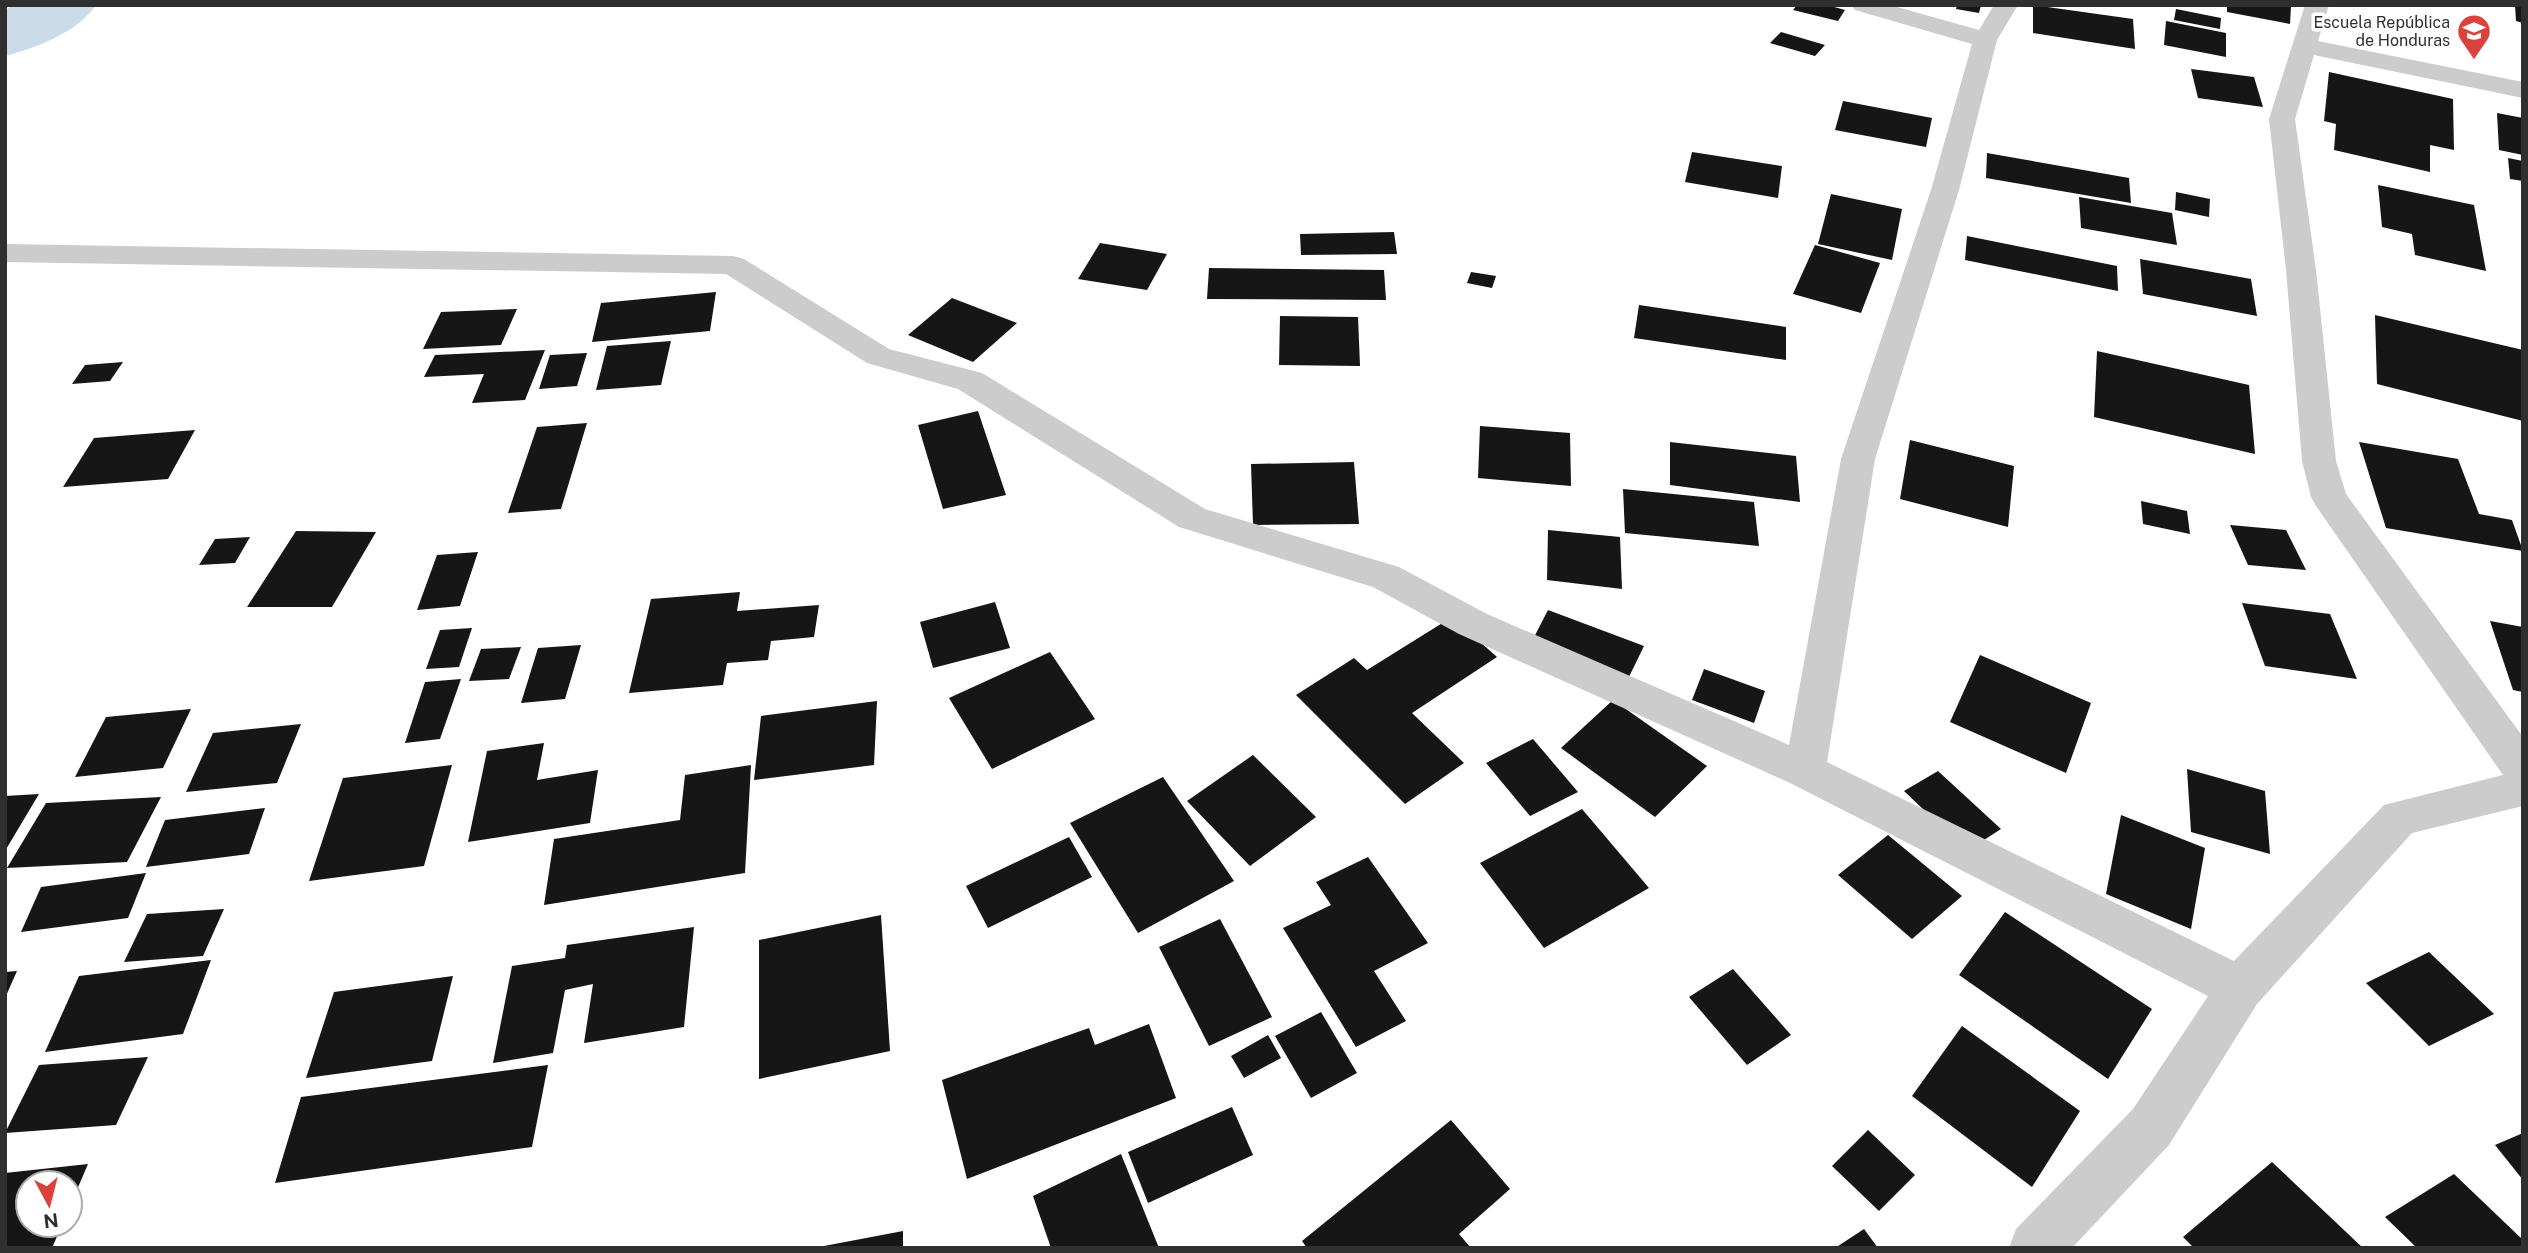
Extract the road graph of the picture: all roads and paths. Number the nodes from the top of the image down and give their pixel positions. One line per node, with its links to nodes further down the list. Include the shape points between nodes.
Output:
1 (1863, 5): 4 (street)
2 (2006, 5): 4 (street)
3 (2317, 5): 5 (street)
4 (1984, 40): 9 (street, via 1945,190 1858,459)
5 (2304, 46): 6 (street); 8 (street, via 2282,119 2319,461 2329,497)
6 (2523, 90)
7 (5, 253): 9 (street, via 733,265 878,356 970,381 1192,519 1386,577 1473,624)
8 (2523, 770)
9 (1805, 771): 11 (street)
10 (2523, 788): 11 (street, via 2399,818)
11 (2240, 988): 12 (street, via 2151,1127)
12 (2035, 1248)

